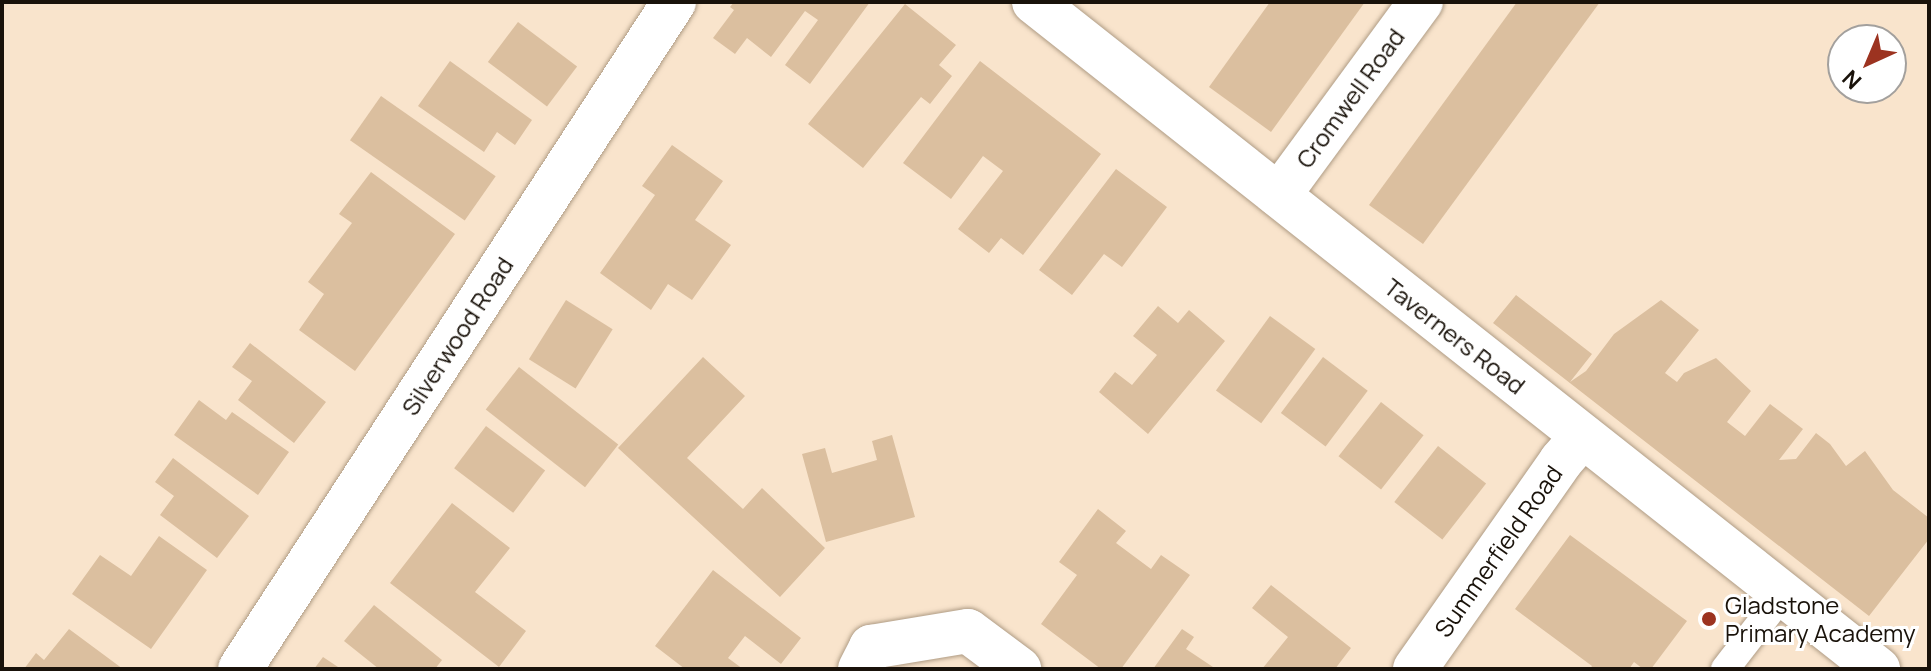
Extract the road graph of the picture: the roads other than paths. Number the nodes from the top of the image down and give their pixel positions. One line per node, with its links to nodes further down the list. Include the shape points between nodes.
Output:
1 (674, 2): 7 (street, Silverwood Road)
2 (1034, 2): 4 (street, Taverners Road)
3 (1421, 2): 4 (street, Cromwell Road)
4 (1279, 195): 5 (street, Taverners Road)
5 (1583, 436): 6 (street, Taverners Road); 10 (street, Summerfield Road)
6 (1784, 593): 11 (lane); 12 (street, Taverners Road)
7 (240, 669)
8 (860, 669): 9 (street, via 871,647 968,631)
9 (1019, 669)
10 (1415, 669)
11 (1725, 669)
12 (1878, 669)

